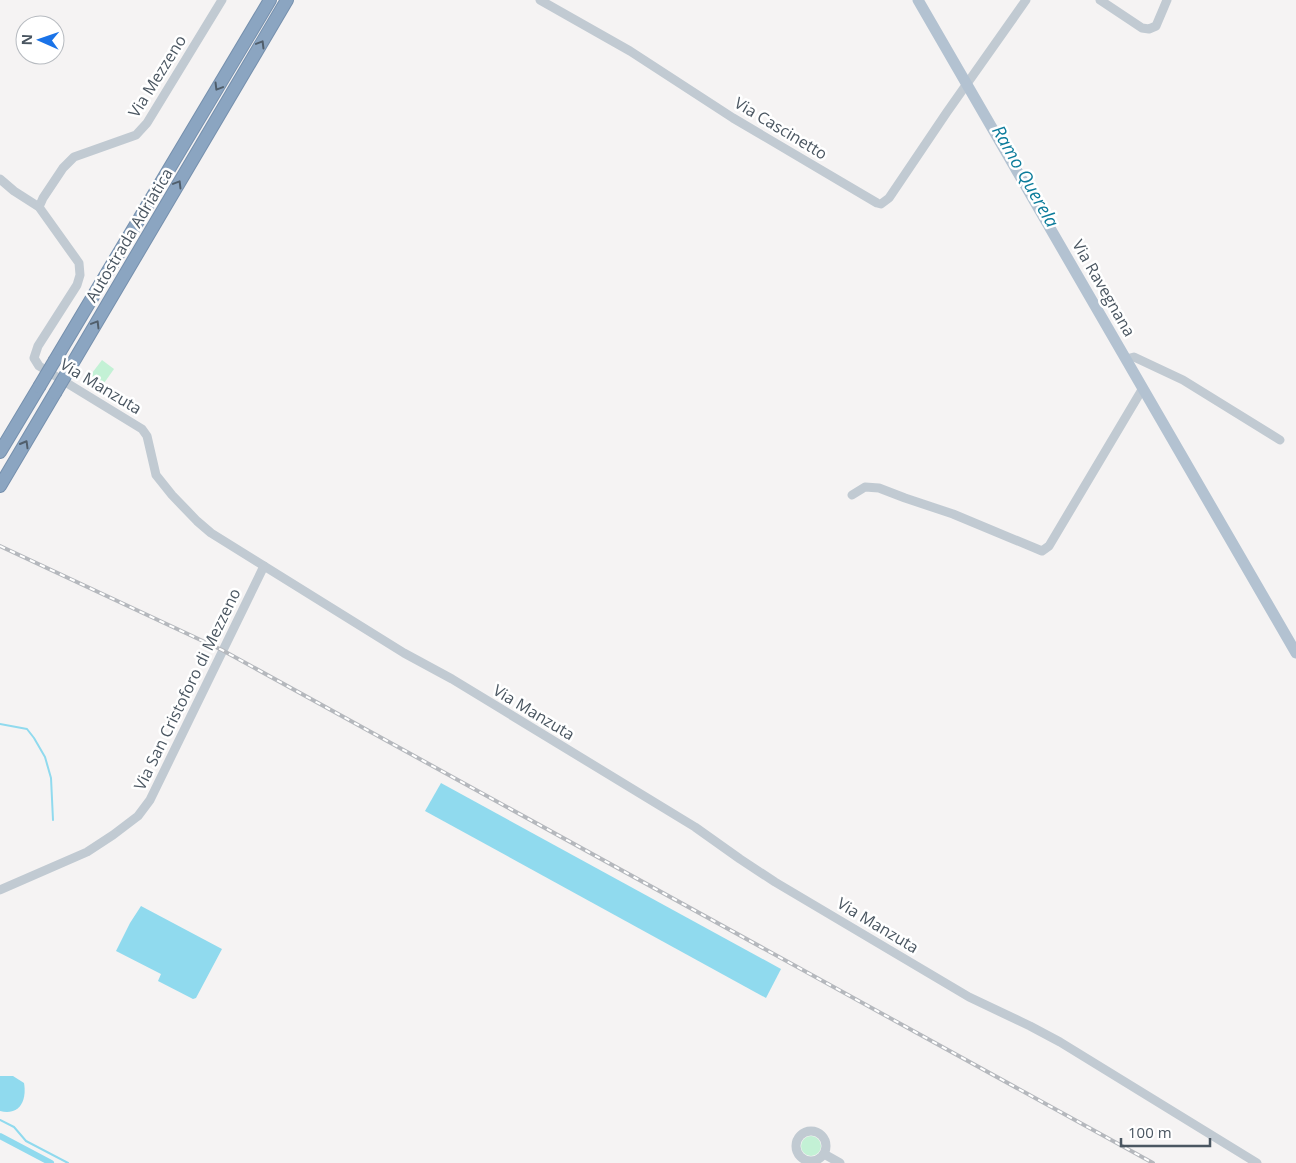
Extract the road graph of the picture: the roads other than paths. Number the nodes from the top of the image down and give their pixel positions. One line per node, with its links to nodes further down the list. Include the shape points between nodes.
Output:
1 (222, 0): 11 (street, Via Mezzeno, via 147,123 136,135 74,157 63,168)
2 (270, 0): 15 (highway, Autostrada Adriatica, one-way to 15, bridge)
3 (287, 0): 16 (highway, Autostrada Adriatica, one-way to 3, bridge)
4 (540, 0): 9 (street, Via Cascinetto, via 881,204 889,198)
5 (918, 0): 9 (main road, Via Ravegnana)
6 (1026, 0): 9 (street)
7 (1100, 0): 8 (street, via 1142,28 1149,29 1156,26)
8 (1166, 0)
9 (967, 84): 12 (main road, Via Ravegnana)
10 (0, 178): 11 (street, Via Manzuta)
11 (39, 207): 18 (street, Via Manzuta, via 74,255 80,275 38,346 34,358 39,366 142,428 148,436 156,476 172,495 211,533)
12 (1126, 359): 13 (main road, Via Ravegnana); 14 (street, Via Ravegnana, via 1134,357 1183,380)
13 (1143, 388): 17 (street, via 1049,546 1042,551 954,514 879,488 865,487); 19 (main road, Via Ravegnana)
14 (1280, 440)
15 (0, 452)
16 (0, 486)
17 (852, 495)
18 (264, 566): 20 (street, Via San Cristoforo di Mezzeno, via 150,800 138,816 87,852); 24 (street, Via Manzuta, via 695,827 775,882 969,997 1060,1042)
19 (1296, 652)
20 (0, 890)
21 (824, 1154): 22 (street, via 813,1162); 22 (street, via 826,1145 822,1137 815,1132 805,1132 796,1143 797,1153); 23 (street)
22 (803, 1161)
23 (840, 1163)
24 (1257, 1163)

